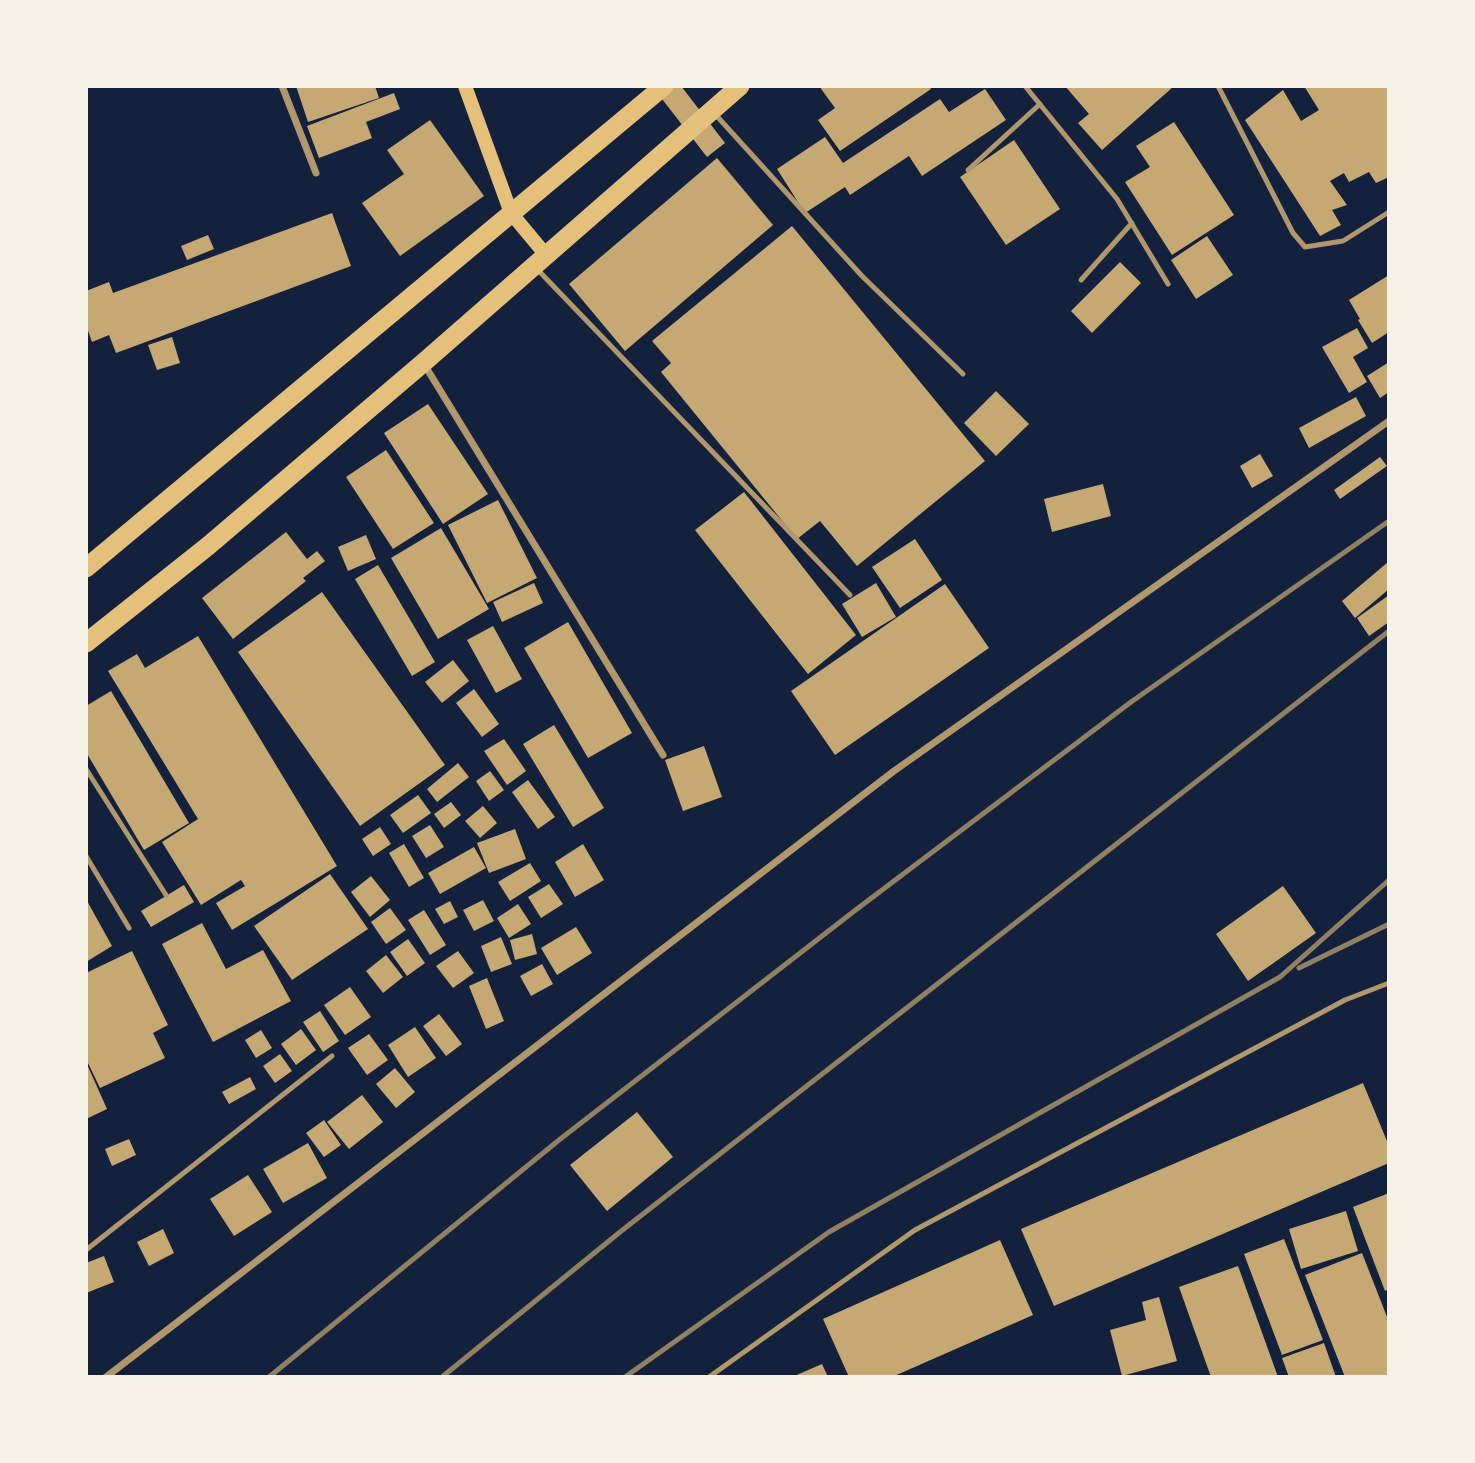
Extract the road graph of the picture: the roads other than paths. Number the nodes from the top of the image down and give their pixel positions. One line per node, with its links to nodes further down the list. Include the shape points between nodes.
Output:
1 (282, 86): 11 (street)
2 (465, 86): 13 (main road)
3 (664, 86): 13 (highway)
4 (740, 86): 9 (highway)
5 (1025, 86): 8 (lane)
6 (1229, 86): 7 (lane)
7 (1220, 89): 12 (lane, via 1293,233 1305,247 1343,241)
8 (1040, 104): 10 (lane); 14 (lane)
9 (712, 111): 15 (highway); 19 (lane, via 862,276)
10 (968, 170)
11 (316, 173)
12 (1389, 212)
13 (511, 214): 15 (main road); 21 (highway)
14 (1132, 223): 16 (lane); 17 (lane)
15 (540, 261): 18 (highway); 22 (lane)
16 (1081, 280)
17 (1168, 284)
18 (423, 363): 23 (highway); 24 (street)
19 (963, 374)
20 (1389, 421): 32 (street, via 894,771)
21 (86, 568)
22 (850, 595)
23 (86, 643)
24 (663, 755)
25 (86, 769): 27 (lane)
26 (86, 856): 28 (lane)
27 (166, 895)
28 (129, 928)
29 (1389, 983): 33 (lane, via 1345,1000 915,1230)
30 (332, 1056): 31 (lane)
31 (86, 1250)
32 (106, 1377)
33 (709, 1377)

